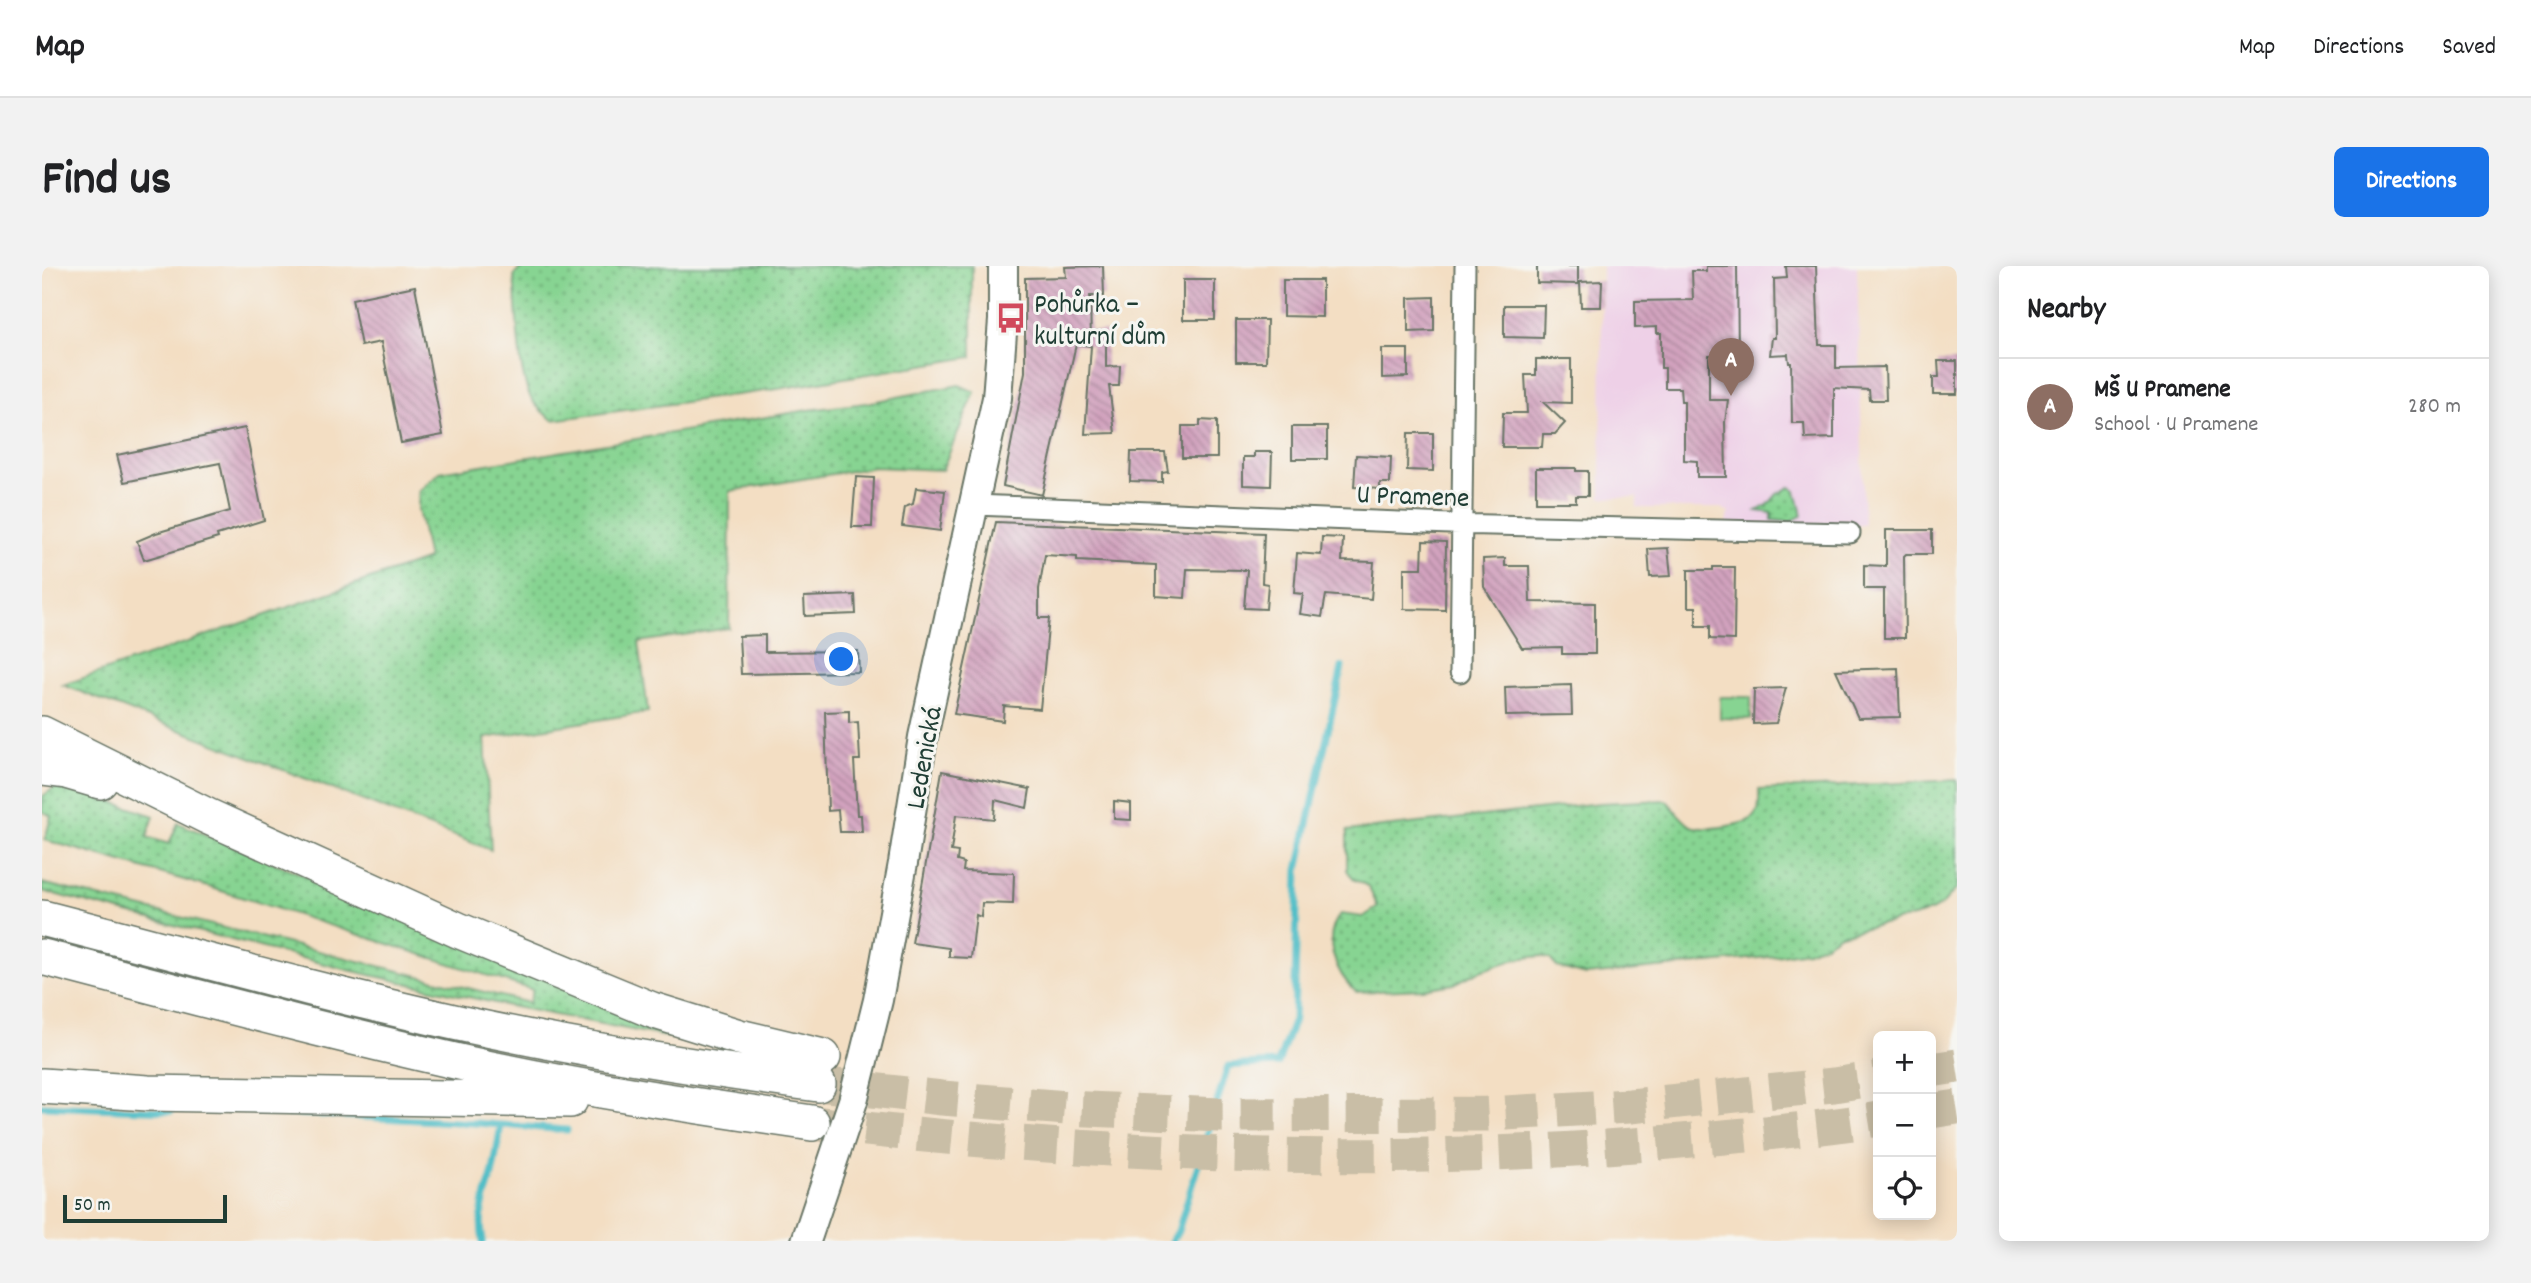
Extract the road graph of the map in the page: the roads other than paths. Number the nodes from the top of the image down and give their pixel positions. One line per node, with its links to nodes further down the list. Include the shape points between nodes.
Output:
1 (1003, 266): 3 (main road, Ledenická, via 997,398)
2 (1465, 266): 4 (street)
3 (974, 505): 4 (street, U Pramene); 15 (main road, Ledenická, via 923,737 877,1000 853,1101)
4 (1463, 524): 5 (street, U Pramene); 6 (street)
5 (1850, 533)
6 (1460, 672)
7 (42, 734): 9 (highway)
8 (42, 768): 9 (highway, via 66,771)
9 (207, 816): 10 (highway, via 458,930 652,1010 738,1037 820,1071 667,1063 466,1024)
10 (42, 918)
11 (42, 957): 13 (highway, via 330,1032)
12 (42, 1086): 13 (highway, via 296,1097)
13 (664, 1101): 14 (highway)
14 (812, 1124)
15 (806, 1241)

